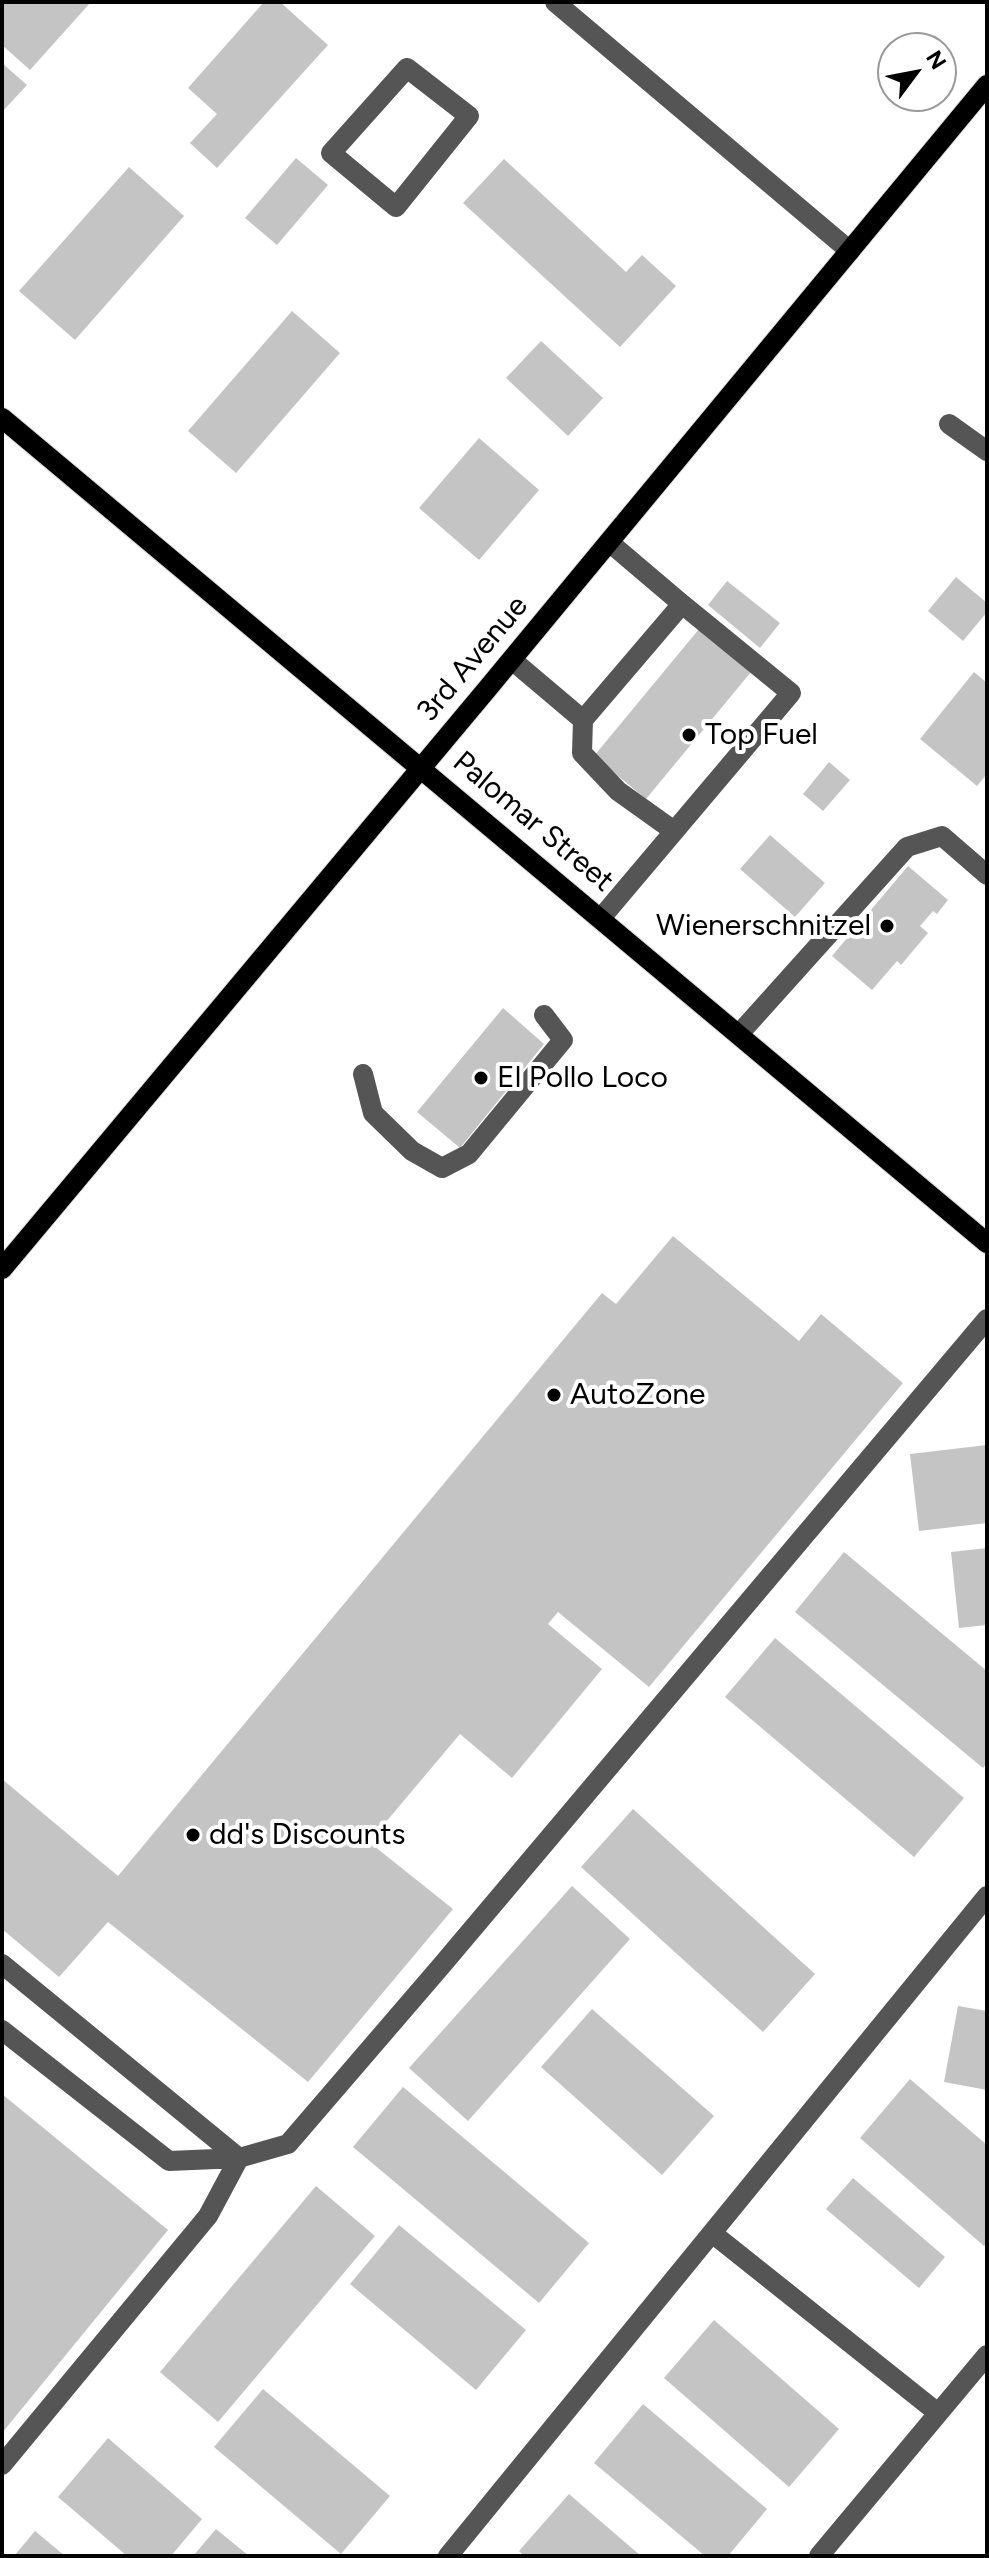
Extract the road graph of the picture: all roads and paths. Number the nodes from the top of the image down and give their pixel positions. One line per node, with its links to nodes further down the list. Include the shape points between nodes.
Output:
1 (555, 2): 4 (lane)
2 (987, 85): 4 (main road, 3rd Avenue)
3 (396, 207): 3 (lane, via 469,116 407,68 331,153)
4 (850, 251): 8 (main road, 3rd Avenue)
5 (2, 418): 12 (main road, Palomar Street)
6 (949, 424): 7 (lane)
7 (987, 451)
8 (609, 542): 9 (lane); 10 (main road, 3rd Avenue)
9 (682, 604): 11 (lane); 13 (lane, via 791,693)
10 (512, 660): 11 (lane); 12 (main road, 3rd Avenue)
11 (583, 720): 13 (lane, via 582,753 618,791)
12 (421, 768): 15 (main road, Palomar Street); 20 (main road, 3rd Avenue)
13 (674, 831): 15 (lane)
14 (987, 875): 17 (lane, via 942,836 907,847)
15 (601, 918): 17 (main road, Palomar Street)
16 (544, 1015): 18 (lane, via 563,1040 469,1154 442,1168 412,1151 373,1113)
17 (739, 1034): 19 (main road, Palomar Street)
18 (363, 1074)
19 (987, 1243)
20 (2, 1269)
21 (987, 1319): 25 (lane, via 288,2144)
22 (987, 1896): 26 (lane)
23 (2, 1964): 25 (lane)
24 (2, 2030): 25 (lane, via 169,2161)
25 (239, 2158): 29 (lane, via 208,2216)
26 (712, 2233): 28 (lane); 30 (lane)
27 (983, 2368): 28 (lane)
28 (938, 2413): 31 (lane)
29 (2, 2465)
30 (448, 2556)
31 (819, 2556)

